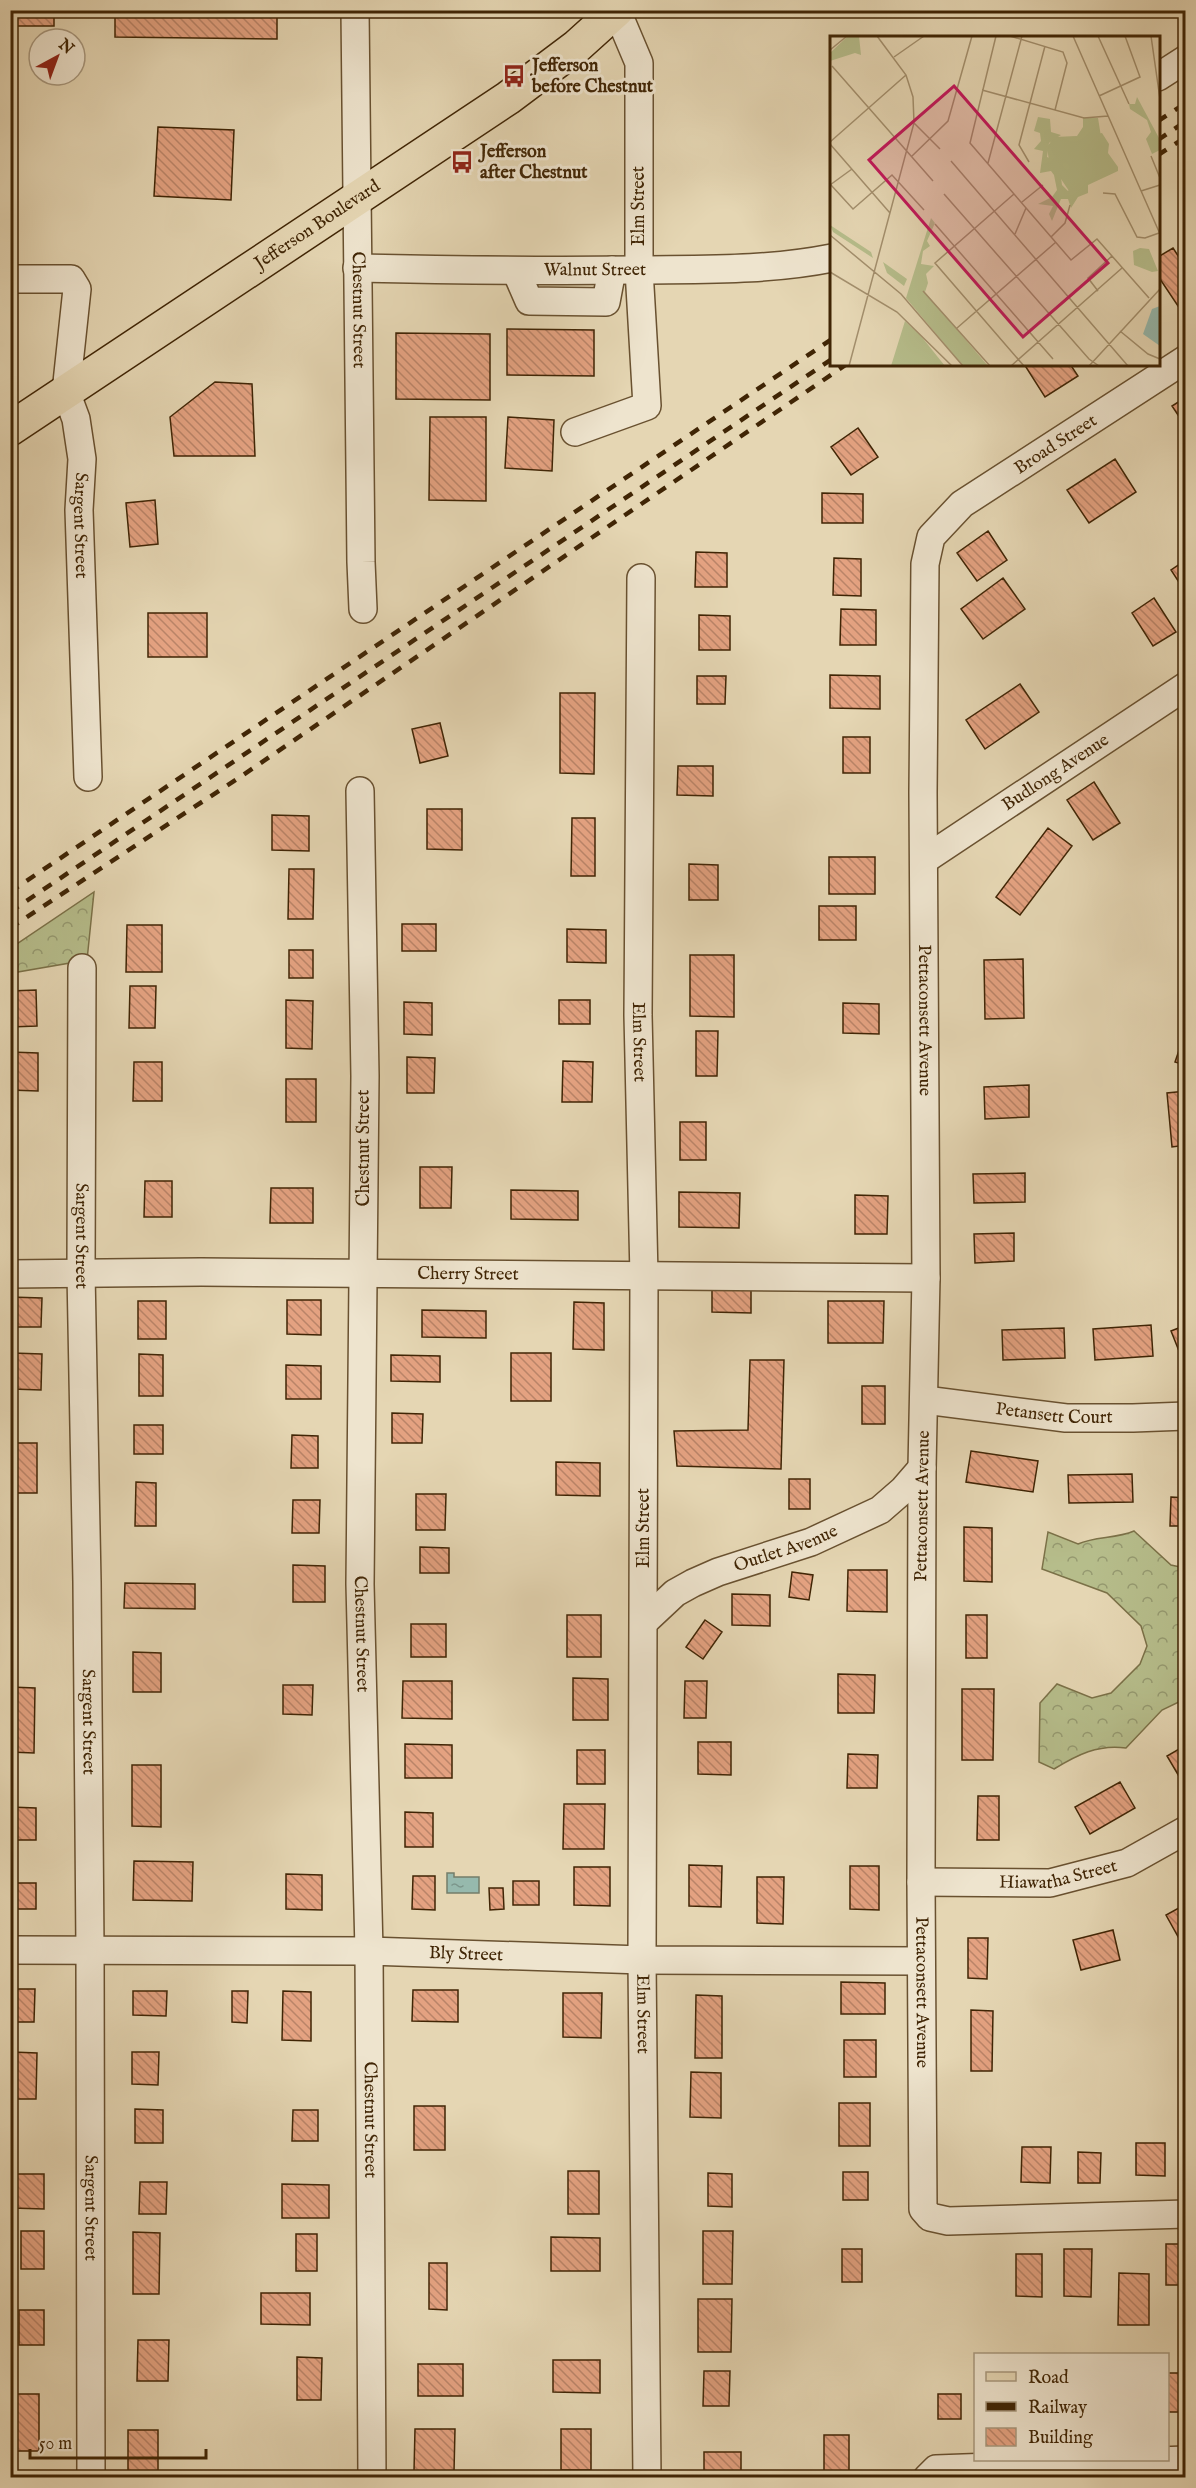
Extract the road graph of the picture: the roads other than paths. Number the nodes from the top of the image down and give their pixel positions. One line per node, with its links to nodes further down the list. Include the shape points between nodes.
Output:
1 (355, 10): 5 (street, Chestnut Street)
2 (617, 11): 5 (main road, Jefferson Boulevard, via 508,98); 8 (street, Elm Street, via 639,63)
3 (1185, 59): 4 (street)
4 (1160, 76)
5 (358, 198): 7 (street, Chestnut Street); 14 (main road, Jefferson Boulevard)
6 (830, 258): 8 (street, Walnut Street, via 709,271)
7 (357, 268): 9 (street, Walnut Street); 19 (street, Chestnut Street)
8 (625, 270): 9 (street, Walnut Street); 11 (street); 12 (street, Elm Street)
9 (516, 271): 11 (street, via 529,301)
10 (10, 279): 14 (street, Sargent Street, via 71,279 77,289)
11 (606, 302): 12 (street)
12 (641, 315): 16 (street, Elm Street, via 647,406)
13 (1185, 359): 17 (street, Broad Street, via 962,504)
14 (66, 392): 15 (main road, Jefferson Boulevard); 21 (street, Sargent Street, via 76,419 82,459 79,510)
15 (10, 429)
16 (575, 432)
17 (931, 537): 23 (street, Pettaconsett Avenue, via 924,575)
18 (641, 578): 28 (street, Elm Street, via 638,1015)
19 (363, 609)
20 (1185, 686): 23 (street, Budlong Avenue)
21 (88, 777)
22 (360, 791): 27 (street, Chestnut Street)
23 (924, 860): 29 (street, Pettaconsett Avenue)
24 (82, 968): 26 (street, Sargent Street)
25 (10, 1274): 26 (street, Cherry Street)
26 (81, 1274): 27 (street, Cherry Street); 36 (street, Sargent Street)
27 (364, 1274): 28 (street, Cherry Street); 38 (street, Chestnut Street, via 360,1584)
28 (644, 1276): 29 (street, Cherry Street); 33 (street, Elm Street)
29 (926, 1278): 30 (street, Pettaconsett Avenue)
30 (925, 1400): 31 (street, Petansett Court, via 1066,1418); 32 (street, Pettaconsett Avenue)
31 (1185, 1416)
32 (922, 1468): 33 (street, Outlet Avenue, via 880,1510 811,1542 693,1583 675,1593); 35 (street, Pettaconsett Avenue)
33 (644, 1622): 39 (street, Elm Street)
34 (1185, 1830): 35 (street, Hiawatha Street, via 1127,1863 1050,1883)
35 (921, 1882): 40 (street, Pettaconsett Avenue)
36 (90, 1949): 37 (street, Bly Street); 38 (street, Bly Street); 45 (street, Sargent Street)
37 (10, 1950)
38 (369, 1951): 39 (street, Bly Street); 46 (street, Chestnut Street)
39 (642, 1960): 40 (street, Bly Street); 47 (street, Elm Street)
40 (921, 1961): 41 (street, Pettaconsett Avenue, via 922,2200 930,2217 948,2221)
41 (1185, 2214)
42 (1185, 2460): 44 (street)
43 (1157, 2461): 48 (street, via 936,2469)
44 (1169, 2461)
45 (91, 2478)
46 (372, 2478)
47 (647, 2478)
48 (927, 2478)

